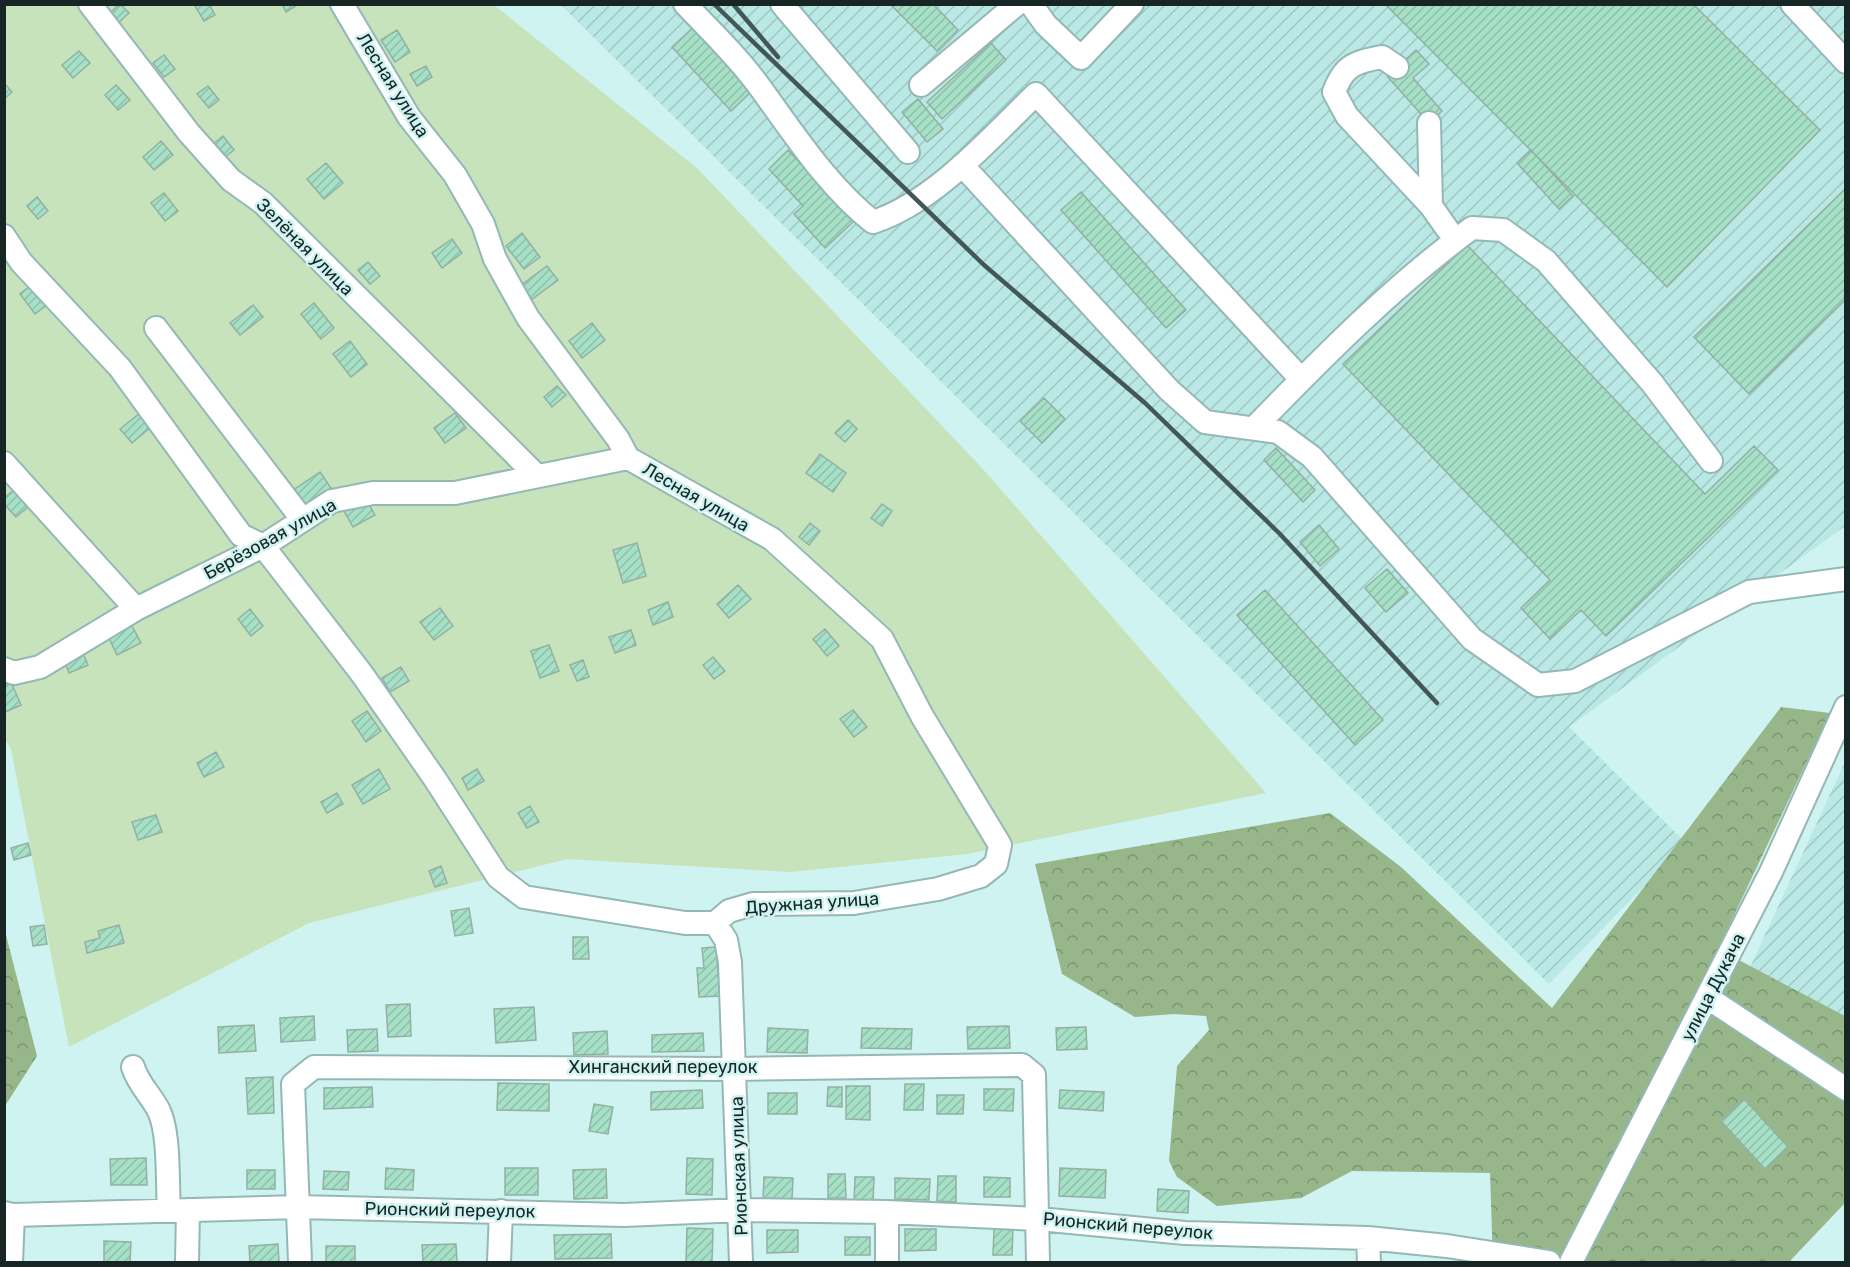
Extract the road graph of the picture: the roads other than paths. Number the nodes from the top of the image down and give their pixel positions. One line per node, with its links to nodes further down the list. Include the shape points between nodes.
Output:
1 (90, 4): 24 (street, Зелёная улица, via 189,134 231,180 263,203)
2 (342, 4): 21 (street, Лесная улица, via 409,117 455,175 528,318)
3 (685, 4): 14 (street, via 758,85 778,116 856,209 873,222 916,200)
4 (782, 4): 13 (street)
5 (1017, 4): 11 (street)
6 (1031, 4): 7 (street, via 1046,25 1081,58)
7 (1132, 4)
8 (1792, 4): 9 (street)
9 (1845, 62)
10 (1397, 67): 15 (street, via 1382,57 1359,61 1340,74 1334,92 1347,116)
11 (921, 85)
12 (1429, 123): 15 (street)
13 (908, 152)
14 (962, 165): 19 (street, via 1036,94); 20 (street, via 1169,390 1205,422)
15 (1431, 206): 17 (street)
16 (4, 236): 26 (street, via 21,262 120,368 240,535)
17 (1455, 240): 19 (street, via 1358,323); 22 (street, via 1472,228 1503,230 1546,261 1652,383)
18 (156, 328): 25 (street)
19 (1301, 379): 20 (street)
20 (1254, 428): 27 (street, via 1278,432 1312,457 1472,639 1538,685 1575,681 1749,592)
21 (628, 458): 24 (street, Берёзовая улица); 31 (street, Лесная улица, via 772,539 882,639 922,716)
22 (1712, 461)
23 (4, 463): 28 (street)
24 (536, 475): 25 (street, Берёзовая улица, via 455,493 374,493 332,501)
25 (302, 519): 26 (street, Берёзовая улица)
26 (263, 546): 28 (street, Берёзовая улица); 32 (street, via 362,674 498,877 524,897 685,923)
27 (1845, 579)
28 (136, 609): 29 (street, Берёзовая улица, via 40,667 14,673)
29 (4, 669)
30 (1845, 707): 33 (street, улица Дукача, via 1771,872)
31 (1000, 845): 32 (street, Дружная улица, via 996,864 981,876 938,889 854,903 753,904 729,911)
32 (715, 923): 35 (street, via 726,940 730,962)
33 (1708, 998): 36 (street); 55 (street, улица Дукача)
34 (132, 1067): 38 (street, via 137,1081 160,1112)
35 (735, 1068): 37 (street, Хинганский переулок, via 314,1067 293,1084); 40 (street, Рионская улица); 43 (street, Хинганский переулок, via 1022,1065 1034,1075)
36 (1845, 1089)
37 (299, 1207): 38 (street, Рионский переулок); 39 (street, Рионский переулок); 48 (street)
38 (178, 1210): 42 (street, Рионский переулок); 47 (street)
39 (501, 1210): 40 (street, Рионский переулок, via 624,1215); 49 (street)
40 (741, 1210): 41 (street, Рионский переулок); 50 (street, Рионская улица)
41 (887, 1212): 43 (street, Рионский переулок); 51 (street)
42 (9, 1214): 46 (street)
43 (1038, 1219): 44 (street, Рионский переулок, via 1185,1233); 52 (street)
44 (1368, 1238): 45 (street, Рионский переулок); 53 (street)
45 (1444, 1254): 54 (street)
46 (10, 1263)
47 (187, 1263)
48 (300, 1263)
49 (499, 1263)
50 (741, 1263)
51 (887, 1263)
52 (1038, 1263)
53 (1369, 1263)
54 (1549, 1263)
55 (1570, 1263)

